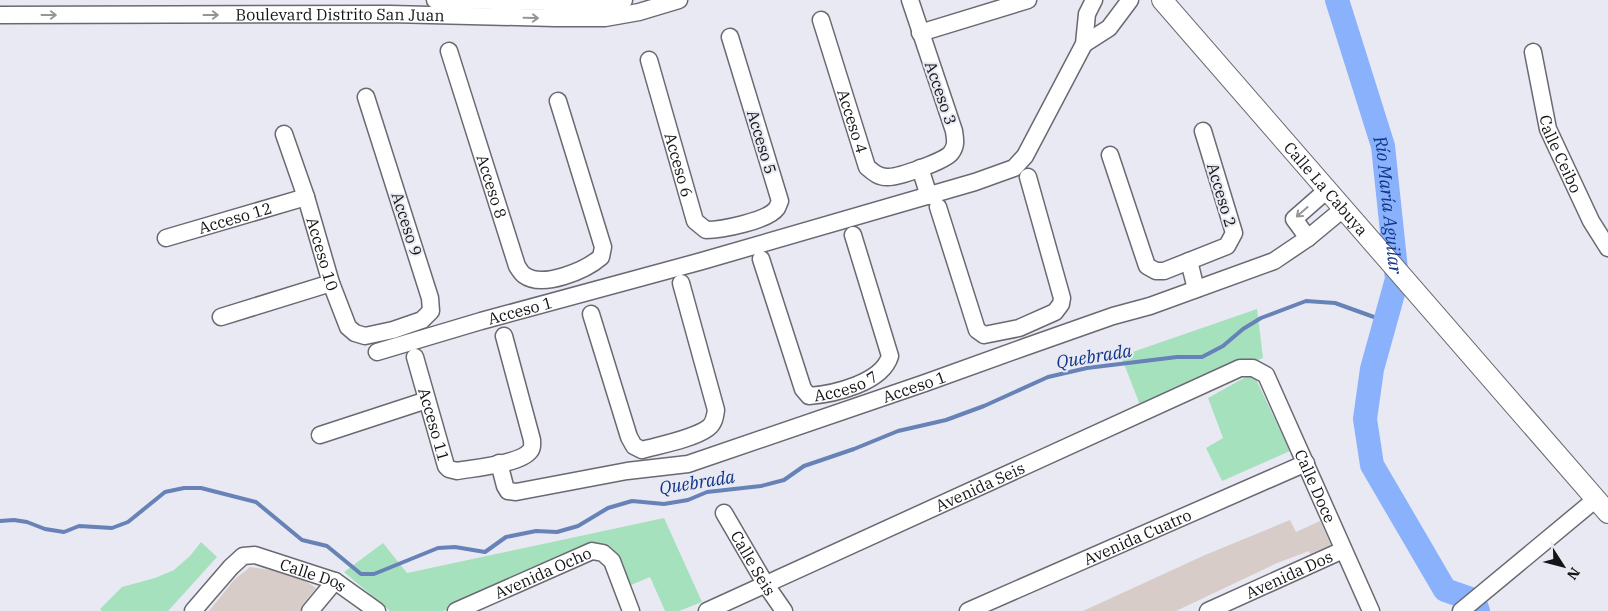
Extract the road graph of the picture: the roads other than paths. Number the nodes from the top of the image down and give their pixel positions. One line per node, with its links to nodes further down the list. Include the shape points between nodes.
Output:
1 (435, 0): 9 (street, Boulevard Distrito San Juan)
2 (624, 0): 9 (street, Boulevard Distrito San Juan)
3 (679, 0): 9 (street, Boulevard Distrito San Juan, one-way to 3, via 605,18)
4 (910, 0): 12 (street, Acceso 3)
5 (1028, 0): 12 (street)
6 (1094, 0): 14 (street, Acceso 1, via 1087,14)
7 (1130, 0): 14 (street, Acceso 1, via 1109,28)
8 (1162, 0): 25 (street, Calle La Cabuya)
9 (496, 6): 10 (street, Boulevard Distrito San Juan, one-way to 9, via 390,14)
10 (0, 15)
11 (821, 20): 23 (street, Acceso 4, via 867,166 875,174 888,178)
12 (920, 33): 23 (street, Acceso 3, via 956,143 951,154 941,161)
13 (730, 37): 29 (street, Acceso 5, via 780,201 776,209 767,215)
14 (1084, 44): 27 (street, Acceso 1, via 1025,156 1014,168)
15 (449, 50): 37 (street, Acceso 8, via 517,266 522,274 541,281)
16 (1533, 52): 34 (street, Calle Ceibo, via 1548,129 1591,221)
17 (649, 60): 29 (street, Acceso 6, via 695,221 706,230)
18 (366, 97): 45 (street, Acceso 9, via 430,298 431,311 422,320)
19 (558, 101): 37 (street, via 603,247 596,261)
20 (1203, 131): 36 (street, Acceso 2, via 1234,233 1227,246)
21 (284, 134): 26 (street, Acceso 10)
22 (1110, 155): 36 (street, via 1147,266 1164,271)
23 (920, 168): 27 (street)
24 (1028, 177): 44 (street, via 1062,298 1055,312)
25 (1327, 190): 28 (street, Calle La Cabuya); 32 (street, one-way to 32, via 1294,219)
26 (306, 197): 31 (street, Acceso 12); 38 (street, Acceso 10)
27 (934, 201): 33 (street, Acceso 1); 44 (street, via 977,330 984,336)
28 (1343, 209): 32 (street, Acceso 1); 60 (street, Calle La Cabuya)
29 (742, 224): 33 (street)
30 (853, 234): 52 (street, Acceso 7, via 890,356 882,372)
31 (166, 238)
32 (1308, 238): 40 (street, Acceso 1, via 1274,261)
33 (748, 247): 41 (street, Acceso 1)
34 (1608, 248)
35 (761, 259): 52 (street, Acceso 7, via 803,389 810,396)
36 (1189, 261): 40 (street)
37 (570, 274): 41 (street)
38 (331, 283): 43 (street); 45 (street, Acceso 10, via 348,327 364,336)
39 (681, 283): 56 (street, via 716,410 709,428)
40 (1196, 289): 48 (street, Acceso 1)
41 (576, 296): 47 (street, Acceso 1)
42 (591, 314): 56 (street, via 634,446 642,450)
43 (220, 317)
44 (1019, 328): 48 (street)
45 (393, 330): 47 (street)
46 (504, 336): 57 (street, via 532,448 518,460)
47 (399, 346): 49 (street, Acceso 1)
48 (1024, 347): 54 (street, Acceso 1)
49 (377, 352)
50 (415, 357): 53 (street, Acceso 11)
51 (1253, 368): 59 (street, Calle Doce, via 1266,375); 64 (street, Avenida Seis, via 1240,368)
52 (853, 387): 54 (street)
53 (427, 400): 55 (street); 57 (street, Acceso 11, via 449,470)
54 (859, 406): 58 (street, Acceso 1)
55 (320, 435)
56 (680, 441): 58 (street)
57 (499, 463): 58 (street, Acceso 1, via 508,491 516,492 627,471)
58 (688, 464)
59 (1306, 464): 62 (street, Calle Doce); 72 (street, Avenida Cuatro)
60 (1602, 506): 75 (street)
61 (724, 513): 64 (street, Calle Seis)
62 (1343, 550): 73 (street, Avenida Dos); 74 (street, Calle Doce)
63 (335, 581): 65 (street, Calle Dos, via 254,555 243,556); 66 (street); 67 (street, Calle Dos)
64 (766, 585): 70 (street, Avenida Seis); 71 (street, Calle Seis)
65 (193, 611)
66 (310, 611)
67 (377, 611)
68 (456, 611): 69 (street, Avenida Ocho, via 592,551 602,553 612,561)
69 (631, 611)
70 (707, 611)
71 (784, 611)
72 (968, 611)
73 (1208, 611)
74 (1371, 611)
75 (1461, 611)

